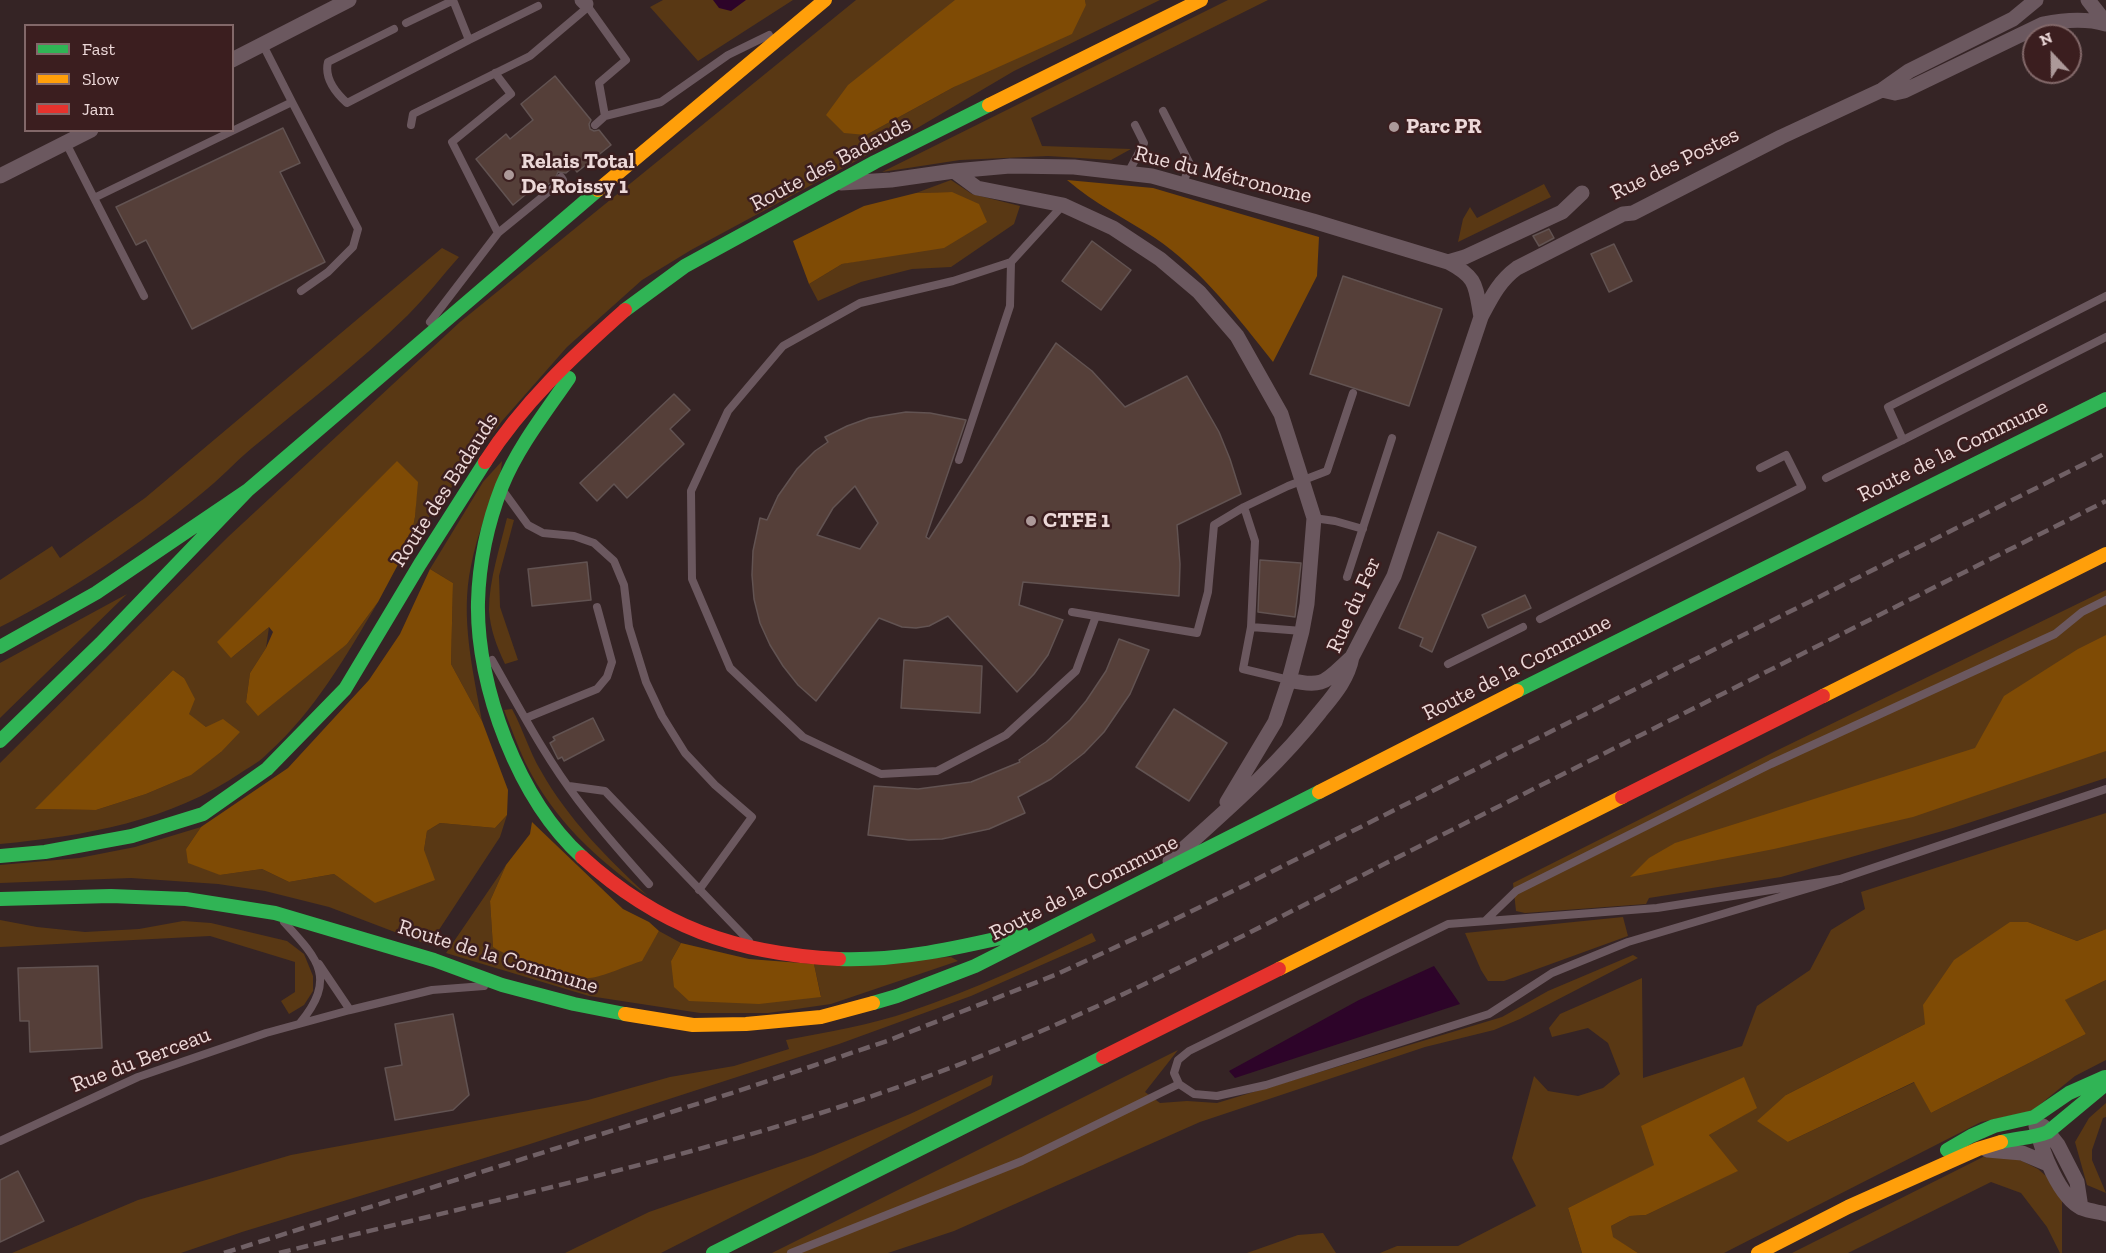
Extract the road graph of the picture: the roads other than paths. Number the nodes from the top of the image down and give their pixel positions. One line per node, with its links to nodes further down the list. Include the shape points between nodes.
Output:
1 (350, 0): 8 (street)
2 (452, 0): 11 (lane); 14 (lane)
3 (825, 0): 10 (main road)
4 (1200, 0): 33 (main road, Route des Badauds)
5 (2036, 0): 18 (street, Rue des Postes, via 2013,19 1909,71)
6 (2088, 0): 12 (street)
7 (585, 4): 17 (lane, via 530,56); 21 (lane, via 626,60 599,83)
8 (328, 5): 15 (street)
9 (538, 6): 14 (lane)
10 (798, 22): 21 (lane, via 728,55 661,102); 48 (main road)
11 (406, 23)
12 (2106, 24): 18 (street, Rue des Postes, via 2043,24 1904,91)
13 (394, 29): 14 (lane, via 328,62 326,71 347,104)
14 (469, 40)
15 (263, 45): 16 (street); 19 (lane)
16 (234, 59)
17 (495, 73): 22 (lane, via 412,114); 38 (lane, via 511,94 452,142)
18 (1882, 90): 41 (street, Rue des Postes, via 1517,268)
19 (292, 102): 25 (lane); 42 (lane, via 358,229 353,247)
20 (1163, 111): 34 (lane, via 1190,164)
21 (605, 116): 23 (lane)
22 (411, 125)
23 (595, 125)
24 (1135, 125): 30 (lane, via 1144,143)
25 (234, 130)
26 (87, 132): 28 (street)
27 (230, 132): 36 (lane)
28 (66, 143): 31 (street); 36 (lane)
29 (954, 171): 30 (street, Rue du Métronome, via 1031,166); 33 (street, Rue du Métronome); 37 (street, via 977,188)
30 (1128, 173): 34 (street, Rue du Métronome)
31 (0, 176)
32 (561, 177): 38 (lane, via 563,180)
33 (837, 183): 46 (main road, Route des Badauds, via 685,266)
34 (1183, 184): 40 (street, Rue du Métronome)
35 (1582, 193): 40 (street, via 1562,212)
36 (94, 198): 43 (lane)
37 (1063, 205): 39 (lane); 56 (street, via 1113,228 1160,259 1199,292 1237,336 1281,414)
38 (498, 233): 48 (lane)
39 (1011, 262): 53 (lane, via 1010,306); 67 (lane, via 953,281 860,303 783,346 728,411 691,491 692,579 729,668 803,737 881,774 937,771 1006,735 1076,670)
40 (1448, 262): 45 (street, Rue du Métronome, via 1472,279)
41 (1496, 289): 45 (street, Rue du Fer)
42 (301, 291)
43 (144, 296)
44 (2106, 296): 52 (lane, via 1888,407)
45 (1481, 317): 74 (street, Rue du Fer, via 1394,576)
46 (599, 332): 57 (main road, via 528,436); 82 (main road, Route des Badauds, via 503,434 345,689 267,769 203,814 132,836)
47 (2106, 337): 52 (lane)
48 (404, 357): 58 (main road)
49 (1353, 393): 56 (lane, via 1327,471)
50 (2106, 399): 83 (main road, Route de la Commune)
51 (1392, 438): 61 (lane)
52 (1903, 440): 55 (lane)
53 (959, 460)
54 (1760, 468): 68 (lane, via 1786,455 1802,488)
55 (1826, 478)
56 (1302, 481): 59 (lane); 60 (street)
57 (501, 488): 72 (main road, via 483,561 478,602); 86 (lane, via 528,525 543,533 574,536 594,543 614,561 624,585 629,627 646,682 662,716 693,761 752,817)
58 (248, 490): 73 (main road, via 95,595); 78 (main road)
59 (1244, 507): 67 (lane, via 1214,525 1208,592 1197,633); 69 (lane, via 1255,541)
60 (1314, 518): 61 (lane); 71 (street)
61 (1363, 529): 63 (lane)
62 (2106, 554): 107 (main road)
63 (1347, 577)
64 (2106, 600): 89 (lane, via 2082,612 2055,634 1771,764 1516,891)
65 (597, 606): 77 (lane, via 612,663 607,677 597,689)
66 (1072, 612): 67 (lane)
67 (1096, 616)
68 (1540, 619)
69 (1251, 627): 71 (lane); 76 (lane, via 1243,669)
70 (1523, 627): 75 (lane)
71 (1302, 632): 76 (street)
72 (480, 641): 77 (lane); 91 (main road, via 503,737 533,799 563,838 610,883 658,914 705,936)
73 (0, 647)
74 (1352, 657): 76 (street, via 1324,681 1311,685); 81 (street, Rue du Fer, via 1342,684 1301,737)
75 (1448, 664)
76 (1289, 680): 81 (street, via 1275,722)
77 (526, 718): 79 (lane)
78 (0, 741)
79 (569, 786): 85 (lane); 86 (lane, via 605,791)
80 (2106, 789): 84 (lane)
81 (1216, 819): 83 (street, Rue du Fer)
82 (0, 856)
83 (1153, 877): 90 (main road, Route de la Commune)
84 (1840, 879): 89 (lane, via 1657,908); 97 (lane, via 1629,942 1552,973 1489,1014 1277,1081 1217,1096 1194,1094)
85 (649, 884)
86 (699, 890): 91 (lane)
87 (0, 899): 88 (main road, Route de la Commune, via 186,899)
88 (275, 913): 92 (lane); 93 (main road, Route de la Commune, via 434,960)
89 (1485, 921): 97 (lane, via 1448,924 1189,1051 1178,1060 1174,1073)
90 (1053, 927): 91 (main road, via 939,952 884,959 815,958); 93 (main road, Route de la Commune, via 975,966 897,996 821,1017 693,1025 574,1004)
91 (757, 950)
92 (318, 963): 94 (lane); 95 (lane, via 320,986 312,1009)
93 (502, 985): 94 (lane, Rue du Berceau, via 447,988)
94 (350, 1010): 95 (lane, Rue du Berceau)
95 (300, 1023): 101 (lane, Rue du Berceau, via 138,1077)
96 (2106, 1077): 99 (main road, via 2069,1093)
97 (1179, 1084): 108 (lane, via 1022,1161)
98 (2106, 1084): 100 (main road)
99 (2034, 1117): 100 (street); 104 (main road, via 1971,1136)
100 (2043, 1134): 102 (main road); 103 (street, via 2042,1151); 105 (street, via 2058,1144 2077,1182)
101 (0, 1141)
102 (1978, 1149): 103 (street, via 2022,1153); 104 (main road)
103 (2048, 1164): 105 (street, via 2069,1198)
104 (1848, 1207): 109 (main road)
105 (2081, 1208): 106 (street)
106 (2106, 1214)
107 (713, 1253)
108 (791, 1253)
109 (1758, 1253)

